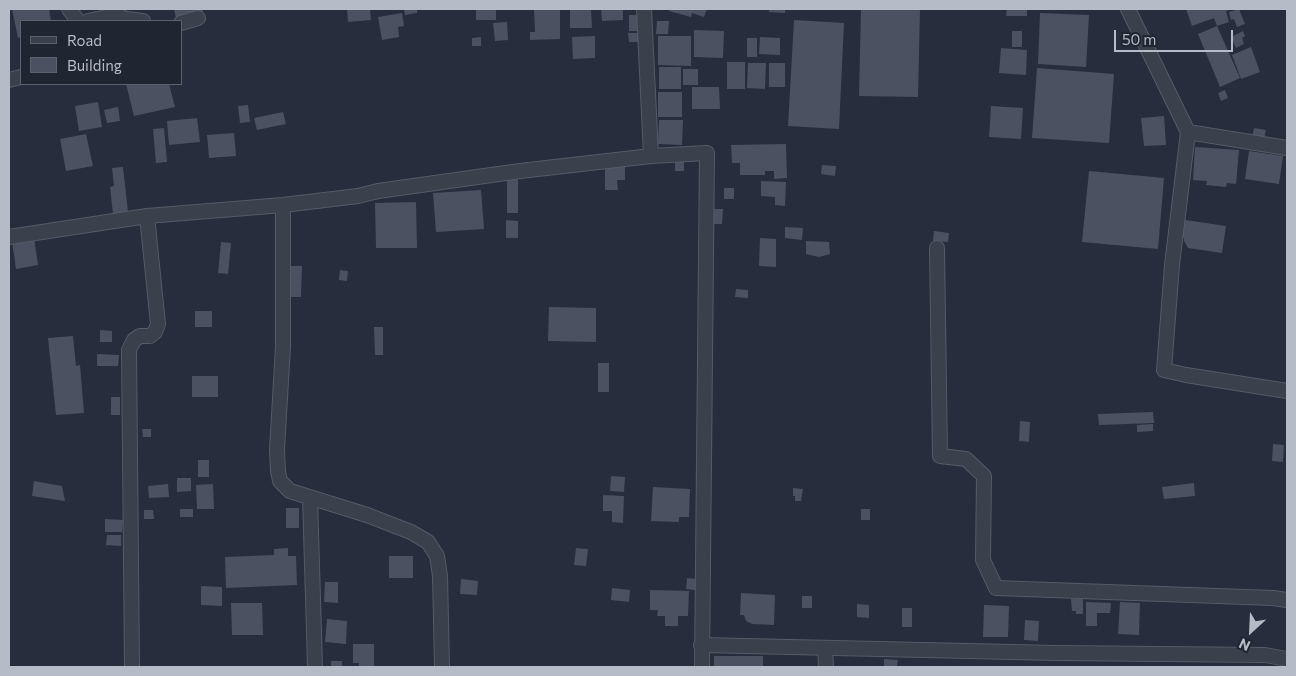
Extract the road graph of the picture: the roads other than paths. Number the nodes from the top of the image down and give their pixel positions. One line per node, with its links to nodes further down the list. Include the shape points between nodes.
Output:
1 (69, 9): 5 (street)
2 (644, 9): 11 (street)
3 (1128, 9): 9 (street)
4 (198, 18): 8 (street)
5 (77, 20)
6 (93, 20): 7 (street, via 116,15)
7 (134, 20)
8 (182, 23)
9 (1188, 132): 10 (street); 16 (street, via 1172,265 1164,370)
10 (1287, 148)
11 (651, 156): 12 (street); 19 (street, via 707,153)
12 (282, 205): 13 (street); 17 (street, via 283,346 278,471 280,481 290,491)
13 (147, 216): 14 (street); 23 (street, via 158,324 150,336 134,340 129,350)
14 (9, 237)
15 (937, 248): 18 (street, via 940,456 966,460 984,476 983,560 996,588)
16 (1287, 391)
17 (310, 497): 24 (street); 25 (street, via 367,514 428,542 437,556 440,576)
18 (1287, 600)
19 (701, 645): 20 (street); 26 (street)
20 (826, 648): 22 (street); 27 (street)
21 (1287, 659): 22 (street, via 1265,655)
22 (1057, 660)
23 (132, 667)
24 (315, 667)
25 (442, 667)
26 (702, 667)
27 (826, 667)

